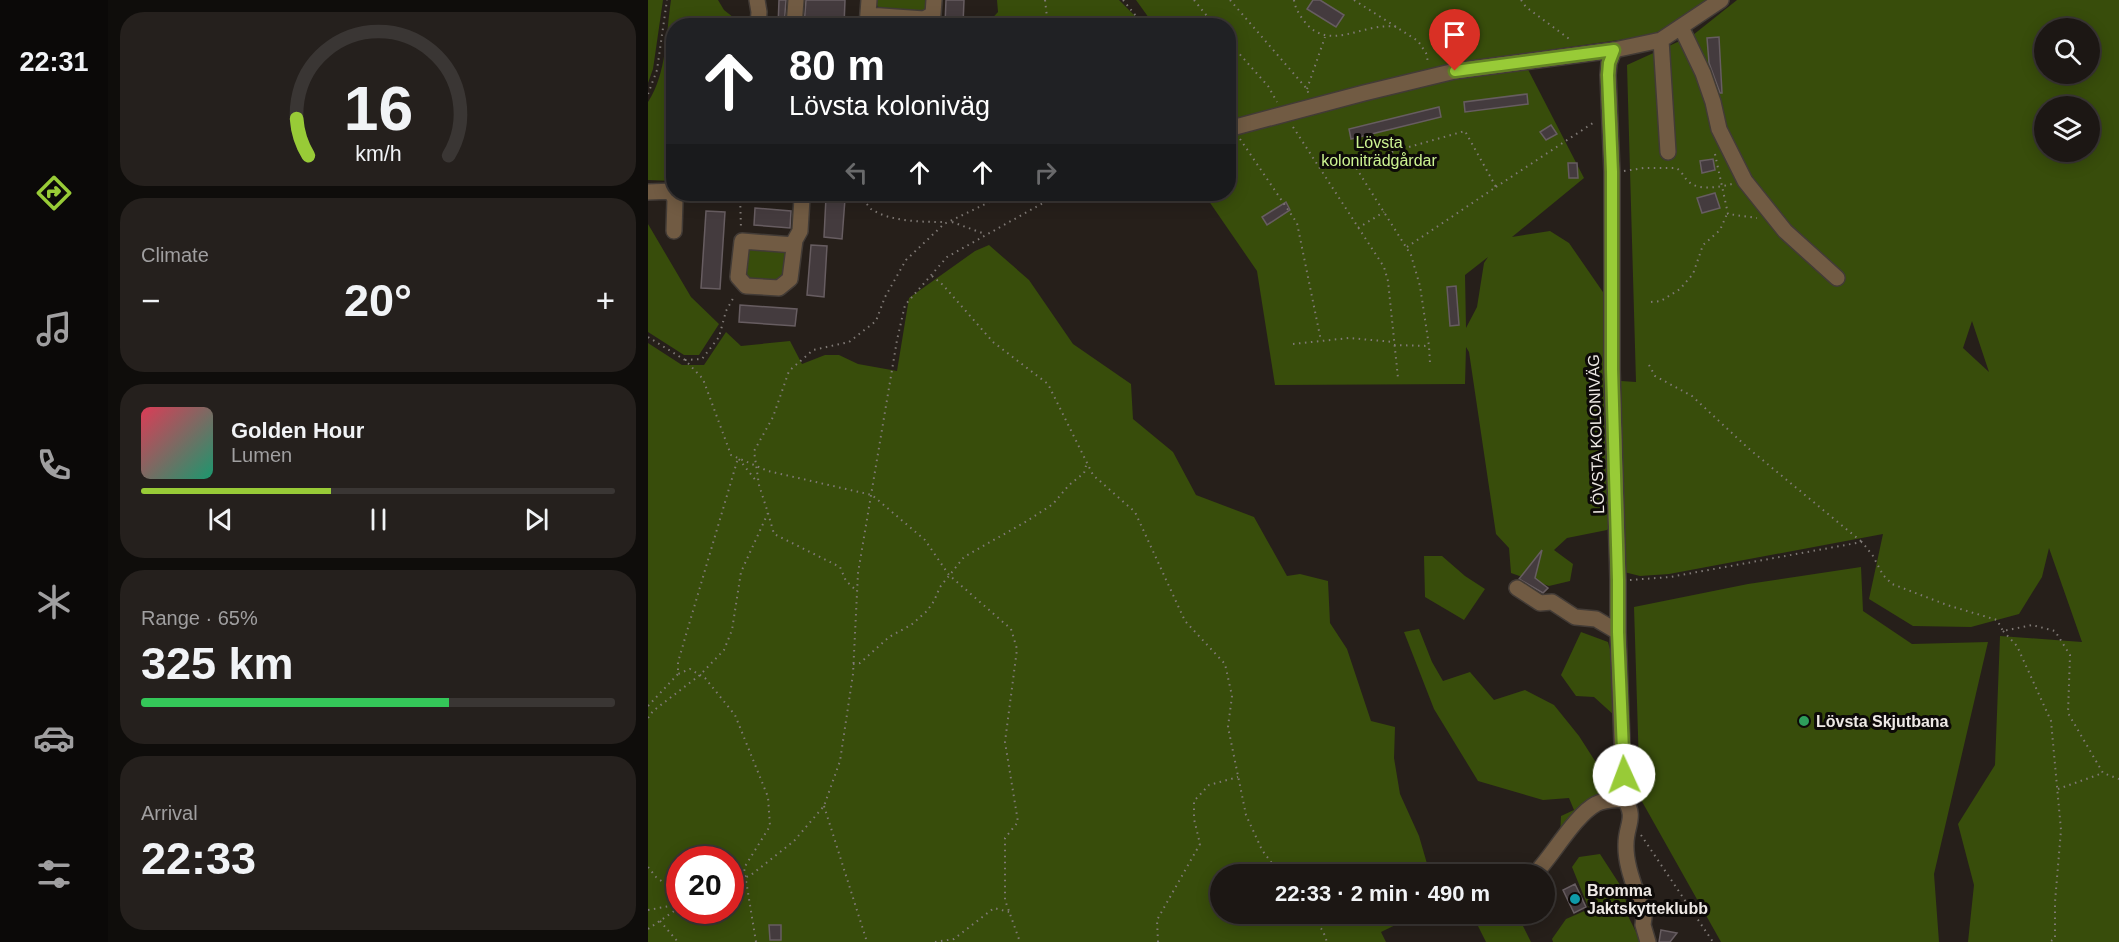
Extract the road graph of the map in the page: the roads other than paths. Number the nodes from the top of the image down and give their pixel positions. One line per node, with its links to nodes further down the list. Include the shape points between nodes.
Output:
1 (757, 0): 6 (street)
2 (796, 0): 7 (street)
3 (934, 0): 9 (street, via 933,14)
4 (1721, 0): 10 (street)
5 (868, 14): 8 (street)
6 (759, 18)
7 (795, 18)
8 (913, 18)
9 (926, 18)
10 (1681, 27): 11 (street); 21 (street, via 1703,73 1719,129 1745,181 1774,220)
11 (1661, 40): 12 (street); 14 (street)
12 (1614, 50): 13 (street, via 1466,70); 23 (street, LÖVSTA KOLONIVÄG, via 1609,63 1614,109 1612,369)
13 (1236, 126)
14 (1668, 152)
15 (648, 192): 16 (street)
16 (666, 193)
17 (673, 201): 19 (street)
18 (802, 201): 20 (street, via 800,231)
19 (674, 231)
20 (794, 245): 20 (street, via 742,241 738,277 746,286 779,288 790,279)
21 (1837, 278)
22 (1517, 588): 23 (street, via 1540,603 1552,602 1575,617 1596,619)
23 (1618, 632): 24 (street, LÖVSTA KOLONIVÄG)
24 (1624, 799): 25 (street, via 1595,804); 26 (street, via 1631,814 1627,858)
25 (1543, 864)
26 (1648, 942)

